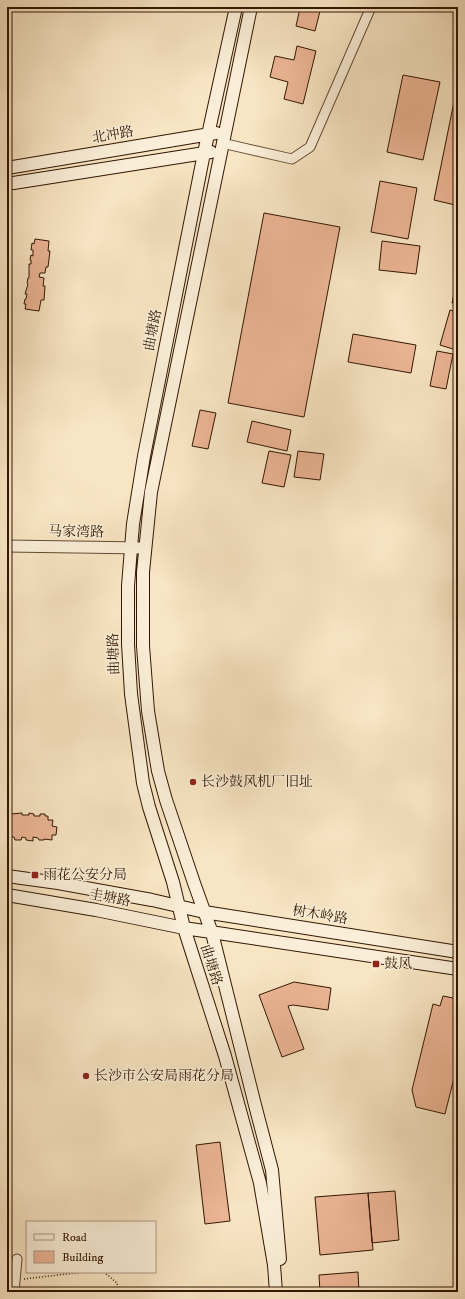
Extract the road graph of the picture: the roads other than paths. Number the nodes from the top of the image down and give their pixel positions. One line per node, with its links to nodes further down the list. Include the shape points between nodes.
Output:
1 (236, 7): 4 (main road, 曲塘路)
2 (251, 7): 5 (main road, 曲塘路)
3 (372, 7): 5 (street, via 310,147 292,159)
4 (208, 134): 5 (main road, 北冲路); 6 (main road, 曲塘路); 7 (main road, 北冲路)
5 (223, 142): 6 (main road); 12 (main road, 曲塘路, via 150,492)
6 (204, 153): 8 (main road); 10 (main road, 曲塘路, via 144,456)
7 (7, 168)
8 (7, 184)
9 (7, 546): 10 (street, 马家湾路)
10 (131, 550): 11 (street, 马家湾路); 12 (street, 马家湾路); 15 (main road, 曲塘路, via 128,586 131,694 143,783)
11 (7, 551)
12 (144, 551): 16 (main road, 曲塘路, via 143,646 155,757 166,800)
13 (7, 876): 15 (main road, 圭塘路, via 144,898)
14 (7, 895): 17 (main road, 圭塘路)
15 (178, 906): 16 (main road, 树木岭路); 17 (main road, 曲塘路)
16 (204, 912): 18 (main road, 曲塘路); 19 (main road, 树木岭路)
17 (184, 928): 18 (main road); 23 (main road, 曲塘路, via 225,1056 260,1183)
18 (212, 933): 20 (main road); 24 (main road, 曲塘路, via 272,1170)
19 (458, 952)
20 (458, 969)
21 (16, 1259): 22 (street)
22 (14, 1292)
23 (276, 1292)
24 (283, 1292)

